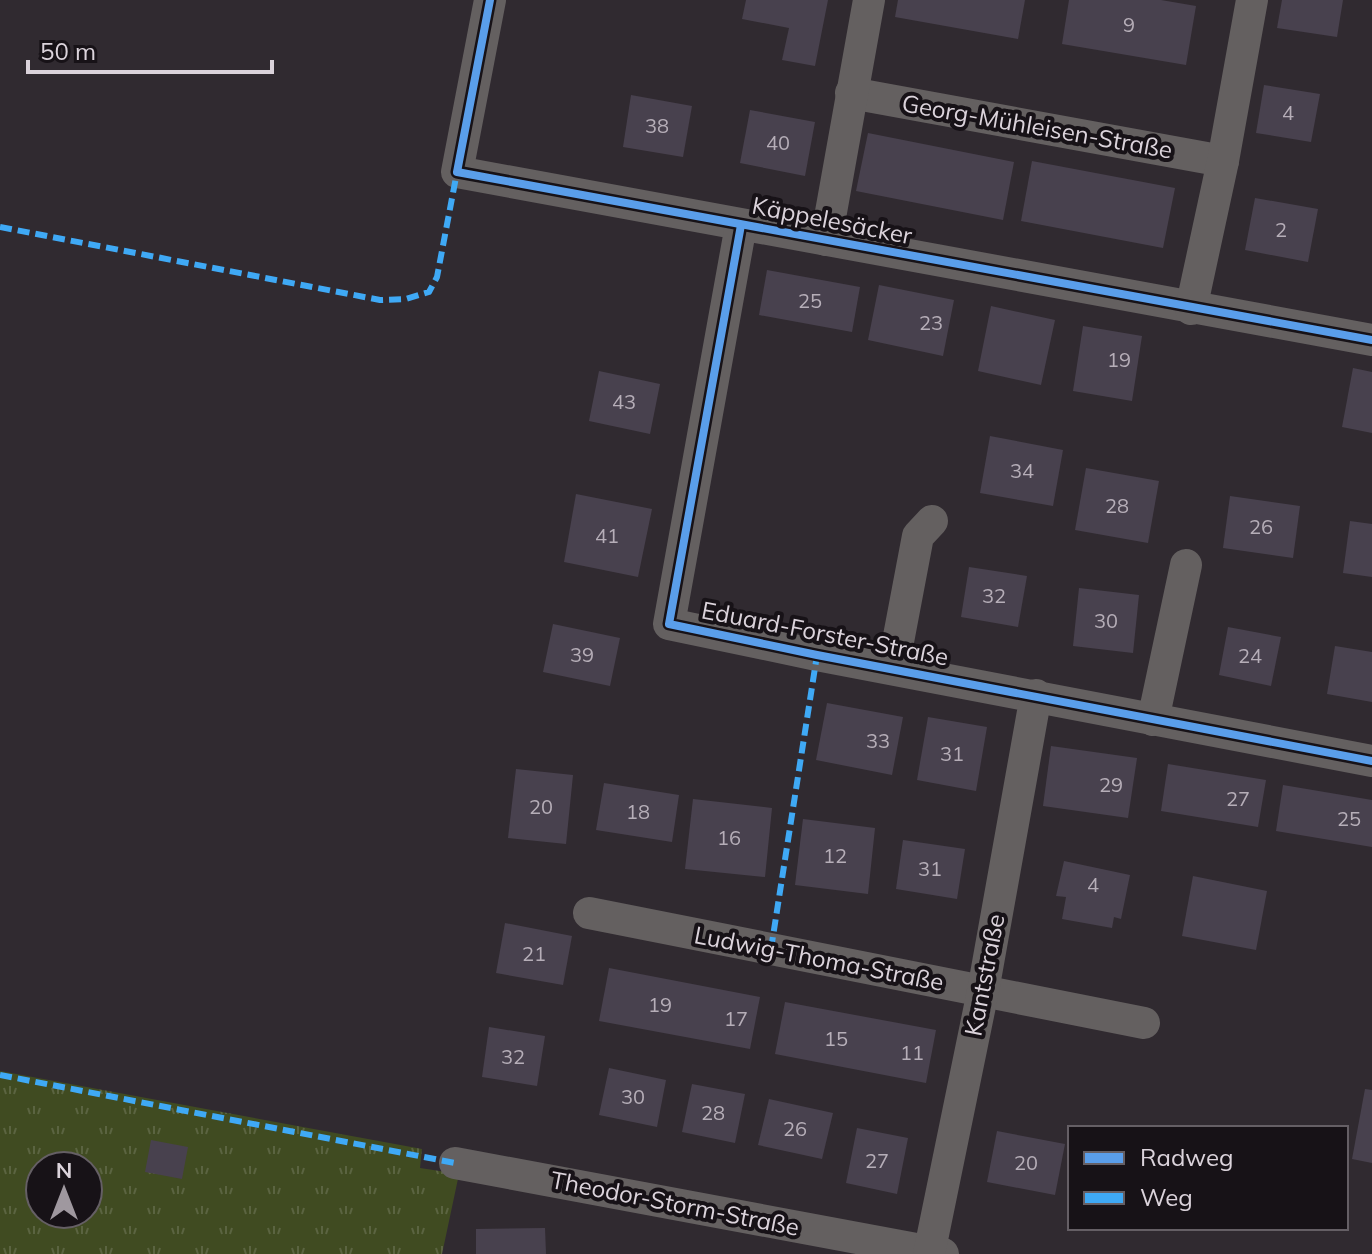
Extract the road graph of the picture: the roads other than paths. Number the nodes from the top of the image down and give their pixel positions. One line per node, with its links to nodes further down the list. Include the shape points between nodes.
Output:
1 (490, 0): 6 (street, Käppelesäcker, via 457,172)
2 (869, 0): 4 (street)
3 (1252, 0): 5 (street)
4 (851, 93): 5 (street, Georg-Mühleisen-Straße); 7 (street)
5 (1223, 161): 8 (street)
6 (741, 225): 7 (street, Käppelesäcker); 12 (street, Eduard-Forster-Straße, via 669,624)
7 (826, 240): 8 (street, Käppelesäcker)
8 (1191, 309): 9 (street, Käppelesäcker)
9 (1372, 340)
10 (932, 521): 12 (street, Eduard-Forster-Straße, via 918,536)
11 (1186, 565): 14 (street)
12 (893, 668): 13 (street, Eduard-Forster-Straße)
13 (1036, 695): 14 (street, Eduard-Forster-Straße); 17 (street, Kantstraße)
14 (1153, 720): 15 (street, Eduard-Forster-Straße)
15 (1372, 761)
16 (589, 913): 17 (street, Ludwig-Thoma-Straße)
17 (983, 991): 18 (street, Ludwig-Thoma-Straße); 20 (street, Kantstraße)
18 (1144, 1023)
19 (455, 1163): 20 (street, Theodor-Storm-Straße)
20 (934, 1253)

